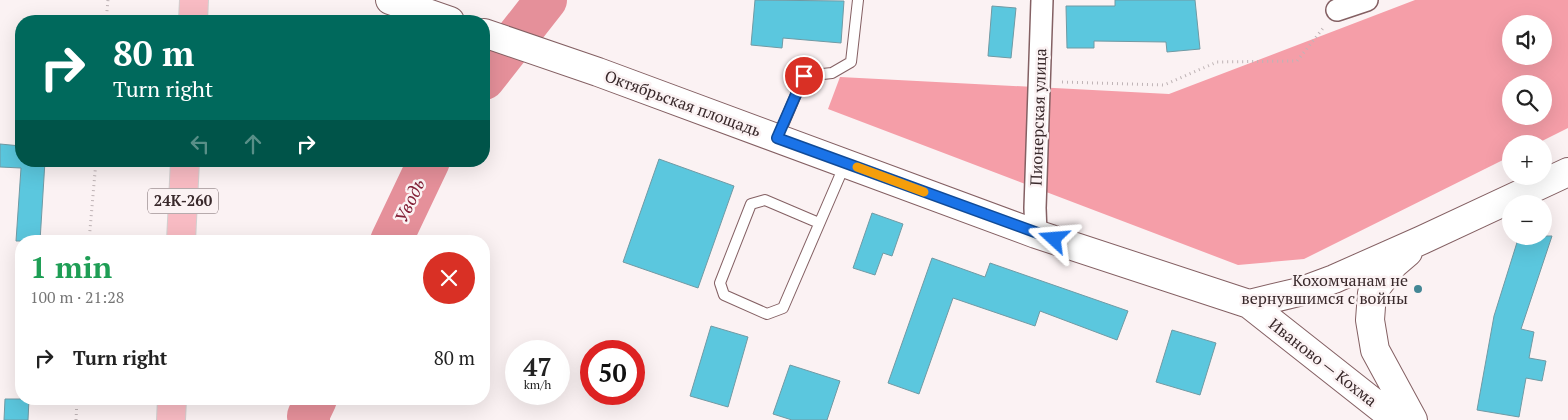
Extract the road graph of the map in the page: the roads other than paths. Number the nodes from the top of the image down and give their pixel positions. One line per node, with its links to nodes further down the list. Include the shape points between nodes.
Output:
1 (194, 0): 7 (main road)
2 (390, 0): 8 (main road)
3 (858, 0): 10 (lane, via 851,62 832,73 804,76)
4 (1042, 0): 15 (street, Пионерская улица)
5 (1367, 0): 6 (street)
6 (1337, 10)
7 (193, 15)
8 (434, 15)
9 (490, 35): 10 (main road, Октябрьская площадь)
10 (777, 138): 11 (main road, Октябрьская площадь)
11 (845, 163): 14 (lane); 15 (main road, Октябрьская площадь)
12 (185, 167): 16 (main road, 24К-260)
13 (1568, 172): 17 (main road)
14 (819, 223): 14 (lane, via 783,308 768,314 724,295 720,282 751,204 765,200)
15 (1036, 234): 18 (main road, Октябрьская площадь)
16 (181, 235)
17 (1422, 240): 18 (main road, via 1299,292); 22 (main road, via 1394,264 1372,293 1370,320 1375,350)
18 (1249, 304): 21 (main road, Иваново — Кохма)
19 (171, 405): 20 (main road)
20 (170, 420)
21 (1396, 420)
22 (1414, 420)

